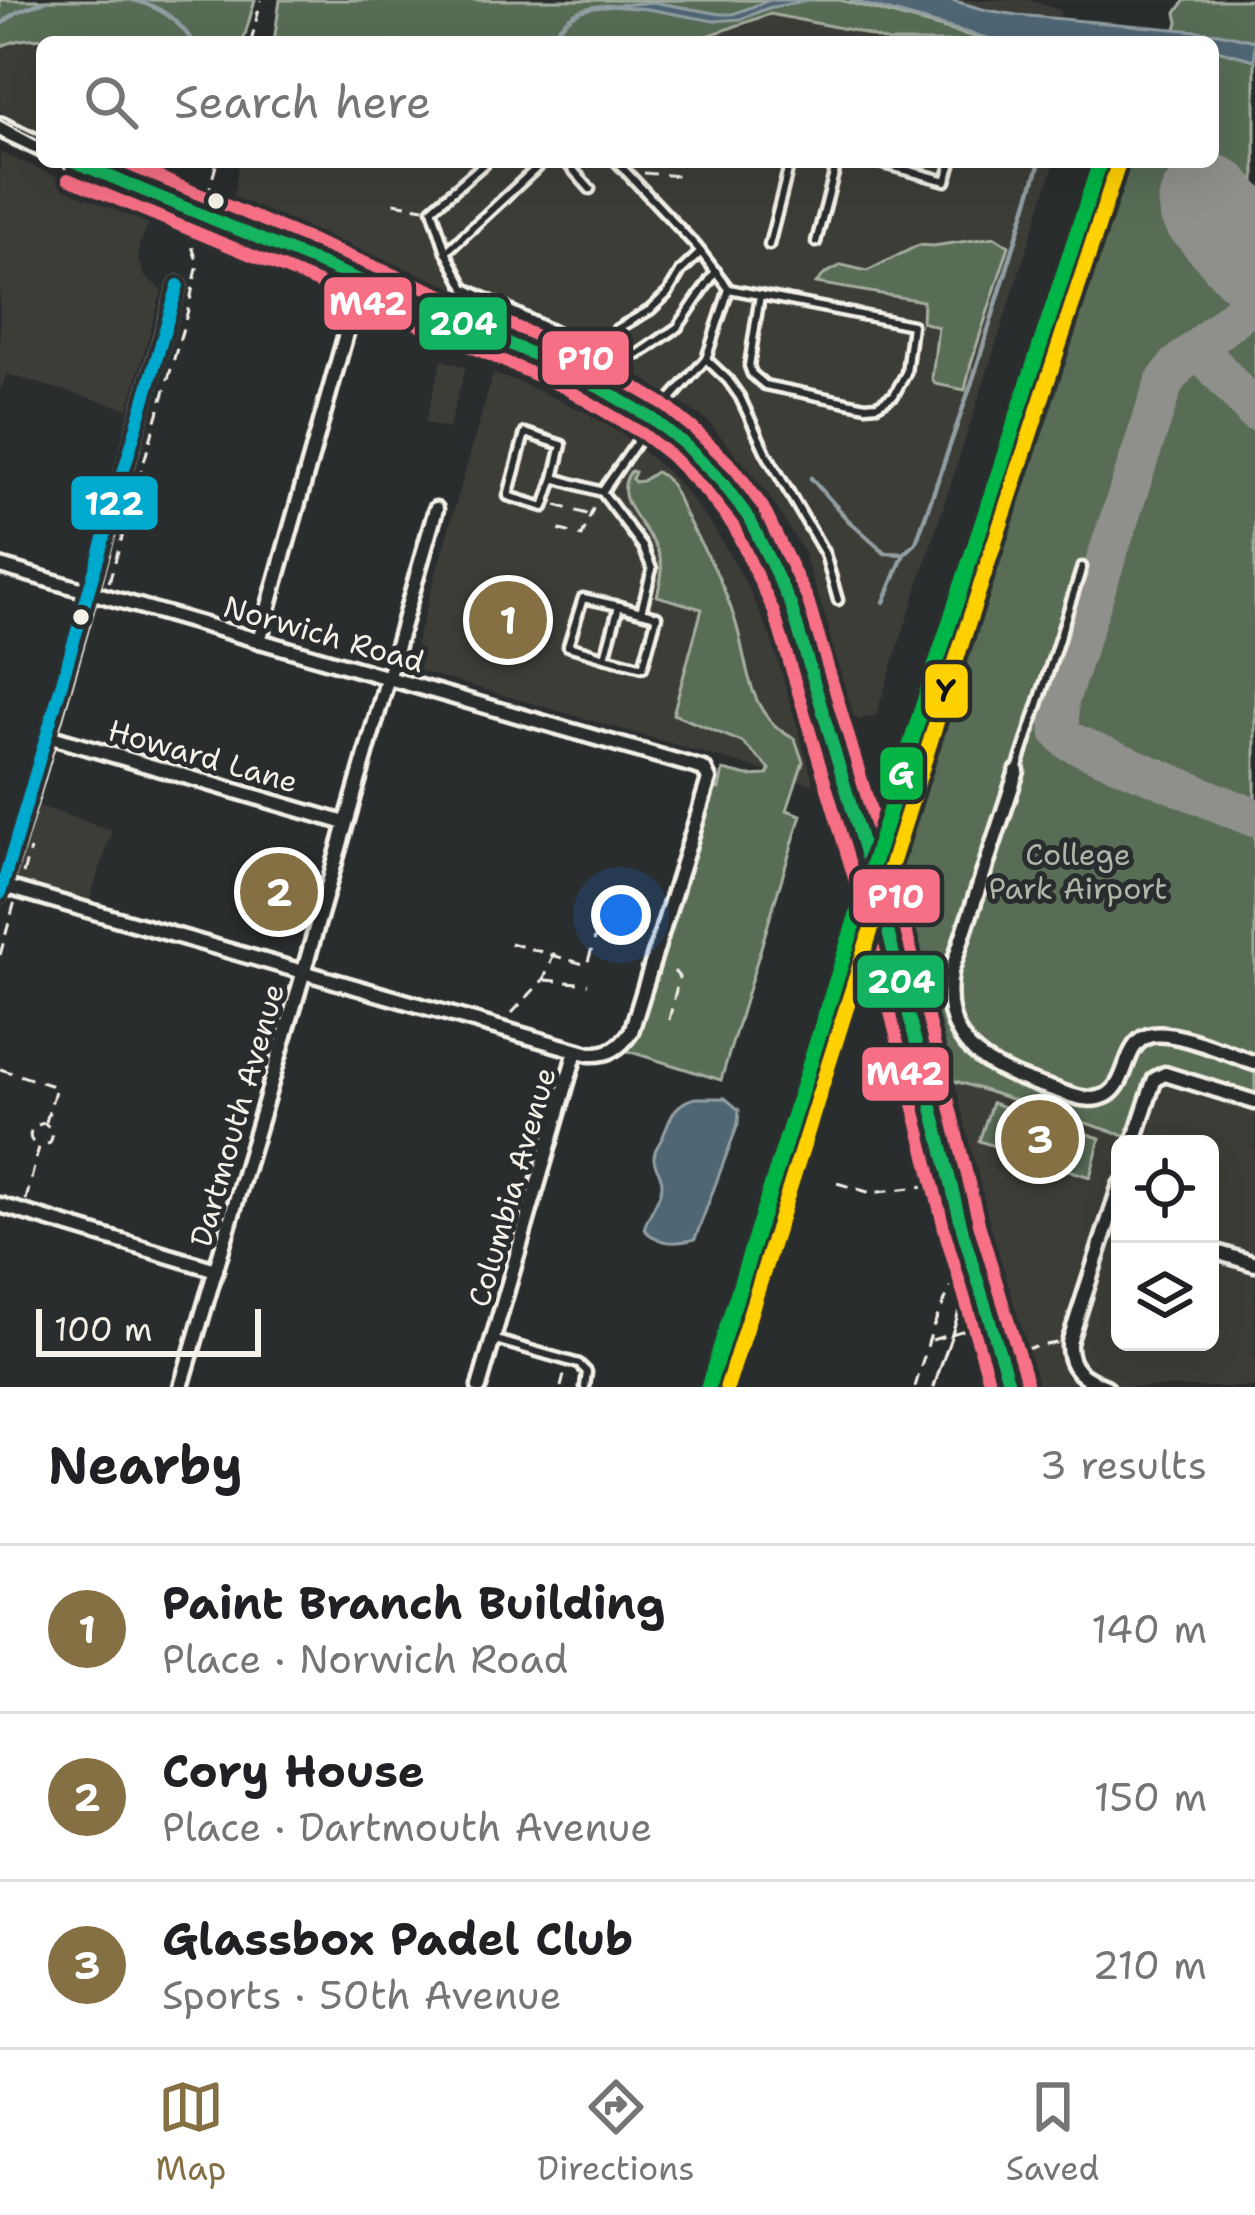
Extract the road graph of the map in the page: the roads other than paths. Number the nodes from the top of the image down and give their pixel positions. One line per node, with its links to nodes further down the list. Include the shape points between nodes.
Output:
1 (0, 128): 2 (main road)
2 (36, 144)
3 (89, 168): 24 (main road, via 554,363)
4 (479, 168): 15 (lane, via 432,209)
5 (537, 168): 15 (lane)
6 (571, 168): 12 (lane)
7 (623, 168): 16 (lane)
8 (788, 168): 14 (lane)
9 (835, 168): 13 (lane)
10 (898, 168): 11 (lane, via 946,181)
11 (950, 168)
12 (590, 189)
13 (816, 242)
14 (769, 245)
15 (446, 252): 22 (lane, via 465,288)
16 (701, 252): 17 (lane); 22 (lane)
17 (716, 271): 19 (lane); 22 (lane, via 678,328 639,354)
18 (178, 286): 30 (street)
19 (729, 289): 20 (lane); 23 (lane)
20 (760, 295): 20 (lane, via 912,325 906,373 894,395 866,406 757,380 749,358)
21 (347, 331): 34 (street)
22 (599, 353)
23 (706, 359): 24 (lane); 31 (lane, via 740,397 825,554)
24 (653, 419): 26 (lane); 56 (main road, via 749,518 791,605)
25 (554, 478): 25 (lane, via 562,445 525,434 508,496 544,507); 26 (lane)
26 (602, 491): 33 (lane, via 652,569)
27 (436, 509): 36 (street, Dartmouth Avenue)
28 (0, 566): 30 (street, Norwich Road)
29 (1082, 567): 39 (lane)
30 (90, 592): 34 (street, Norwich Road); 37 (street)
31 (838, 600)
32 (619, 606): 33 (lane); 35 (lane); 35 (lane, via 583,598 568,646)
33 (641, 612): 35 (lane, via 657,616 643,667)
34 (259, 640): 36 (street, Norwich Road)
35 (605, 657)
36 (386, 677): 38 (street, Norwich Road); 40 (street, Dartmouth Avenue)
37 (48, 736): 40 (street, Howard Lane); 41 (street)
38 (704, 769): 43 (street, Columbia Avenue, via 707,786 632,1032 610,1052)
39 (1017, 771): 44 (street, via 951,973 951,1014 971,1050 1005,1074 1089,1099 1108,1094 1137,1043 1154,1035)
40 (345, 823): 42 (street, Dartmouth Avenue)
41 (1, 888): 42 (street)
42 (303, 973): 43 (street); 51 (street, Dartmouth Avenue)
43 (576, 1051): 52 (street, Columbia Avenue)
44 (1255, 1063)
45 (1255, 1102): 46 (street, via 1160,1076)
46 (1136, 1135)
47 (0, 1205): 51 (street)
48 (1111, 1230): 57 (street, via 1068,1355 1079,1374)
49 (1219, 1253): 50 (street)
50 (1255, 1264)
51 (216, 1270): 53 (street, Dartmouth Avenue)
52 (493, 1339): 54 (street, Columbia Avenue); 55 (lane, via 584,1367)
53 (182, 1387)
54 (479, 1387)
55 (585, 1387)
56 (1010, 1387)
57 (1106, 1387)

